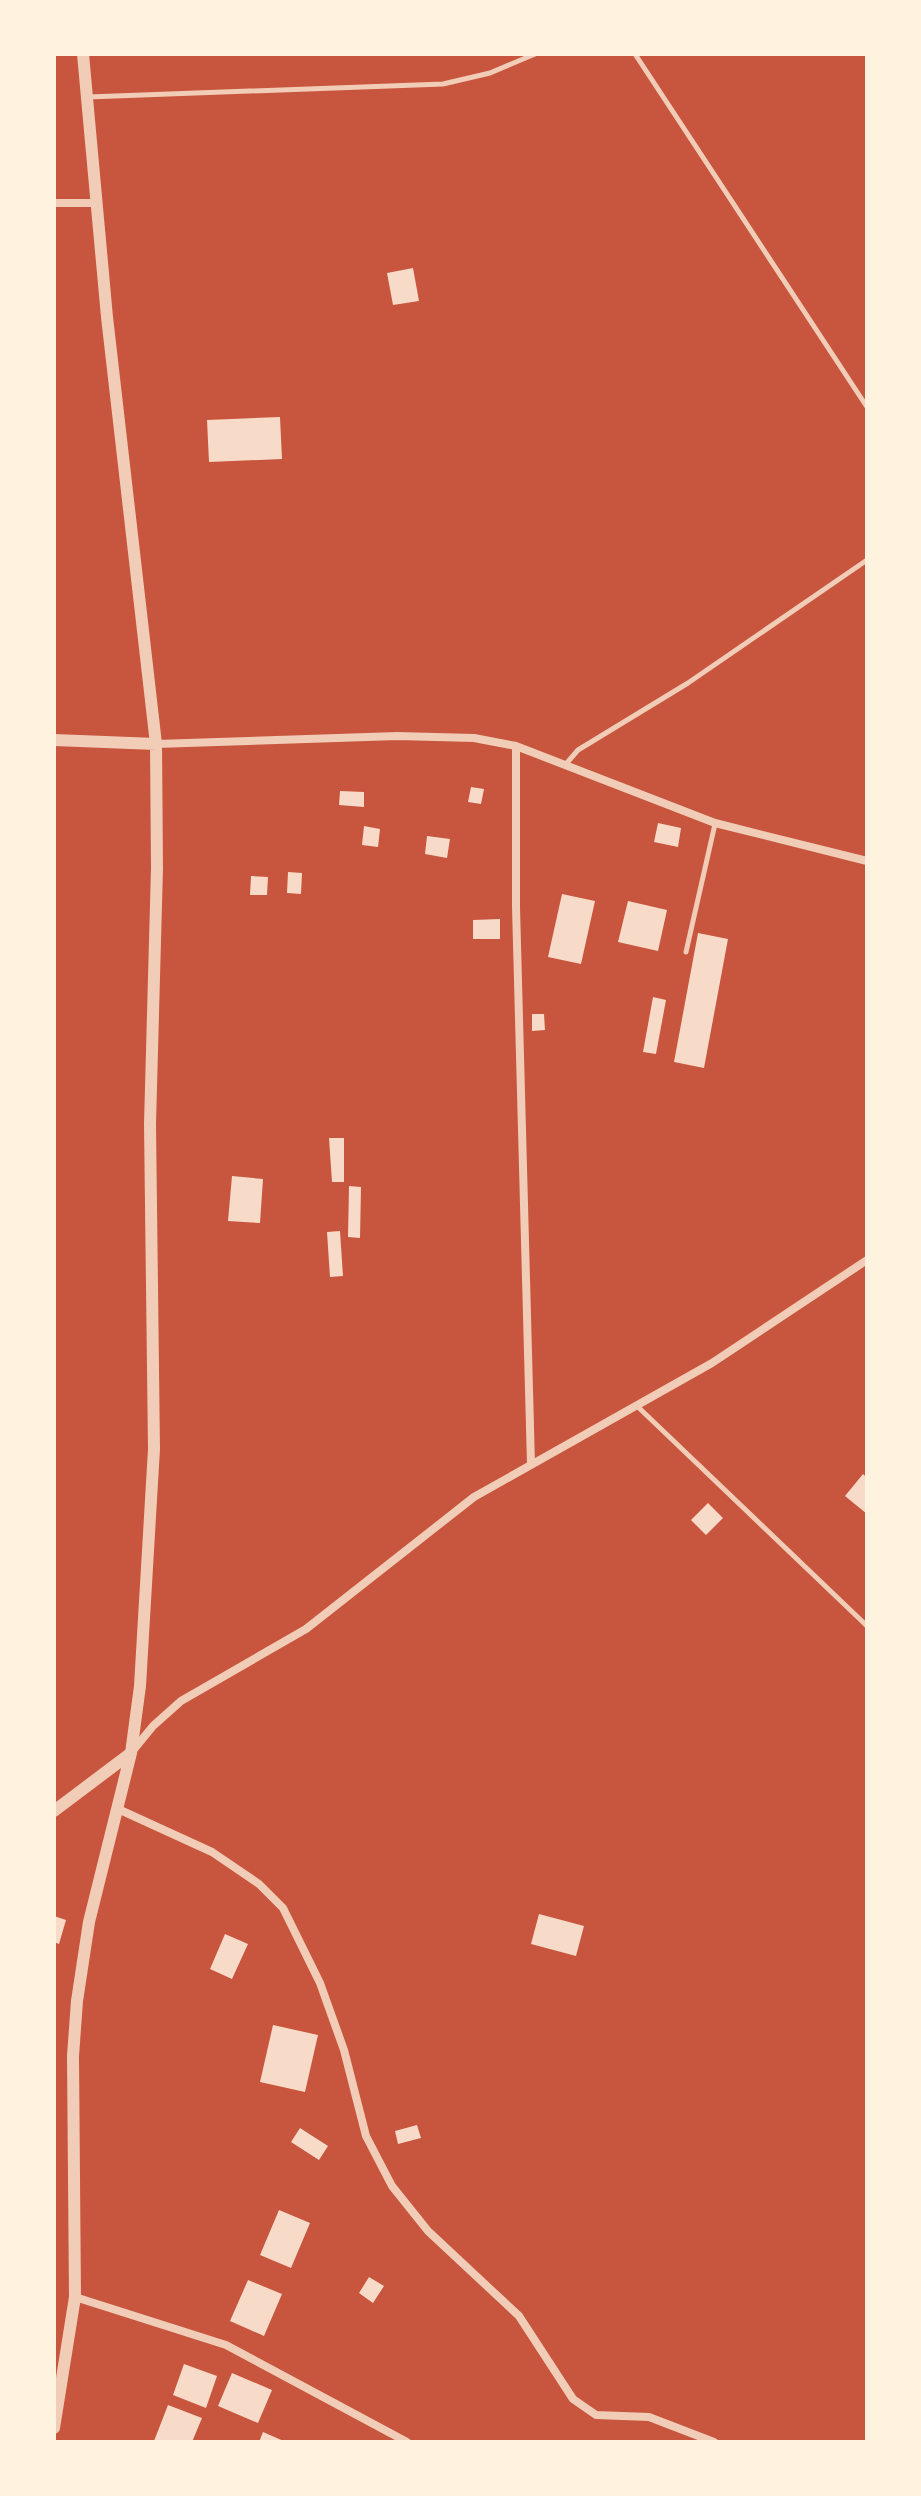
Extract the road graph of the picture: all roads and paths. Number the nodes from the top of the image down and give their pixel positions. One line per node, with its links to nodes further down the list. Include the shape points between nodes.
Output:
1 (83, 54): 4 (street)
2 (535, 54): 4 (lane, via 490,73 443,84)
3 (635, 54): 7 (lane)
4 (87, 97): 6 (street)
5 (54, 203): 6 (street)
6 (96, 203): 10 (street)
7 (867, 407)
8 (867, 560): 12 (lane, via 688,683 578,750)
9 (54, 740): 10 (street)
10 (156, 744): 11 (street, via 397,736 474,738); 20 (street, via 150,1124 153,1508)
11 (516, 746): 12 (street); 18 (street)
12 (566, 764): 13 (street)
13 (715, 823): 14 (street); 15 (lane)
14 (867, 861)
15 (686, 952)
16 (867, 1260): 17 (street, via 712,1363)
17 (637, 1405): 18 (street); 19 (lane)
18 (531, 1464): 20 (street, via 445,1517 306,1629 181,1701)
19 (867, 1626)
20 (131, 1753): 21 (street); 22 (street)
21 (118, 1809): 23 (street, via 89,1922 77,2001); 26 (street, via 212,1852 283,1908 320,1983 366,2136 392,2186 428,2231 519,2316 573,2399 596,2415 649,2417)
22 (54, 1811)
23 (75, 2297): 24 (street); 25 (street, via 226,2345)
24 (54, 2428)
25 (407, 2442)
26 (714, 2442)

